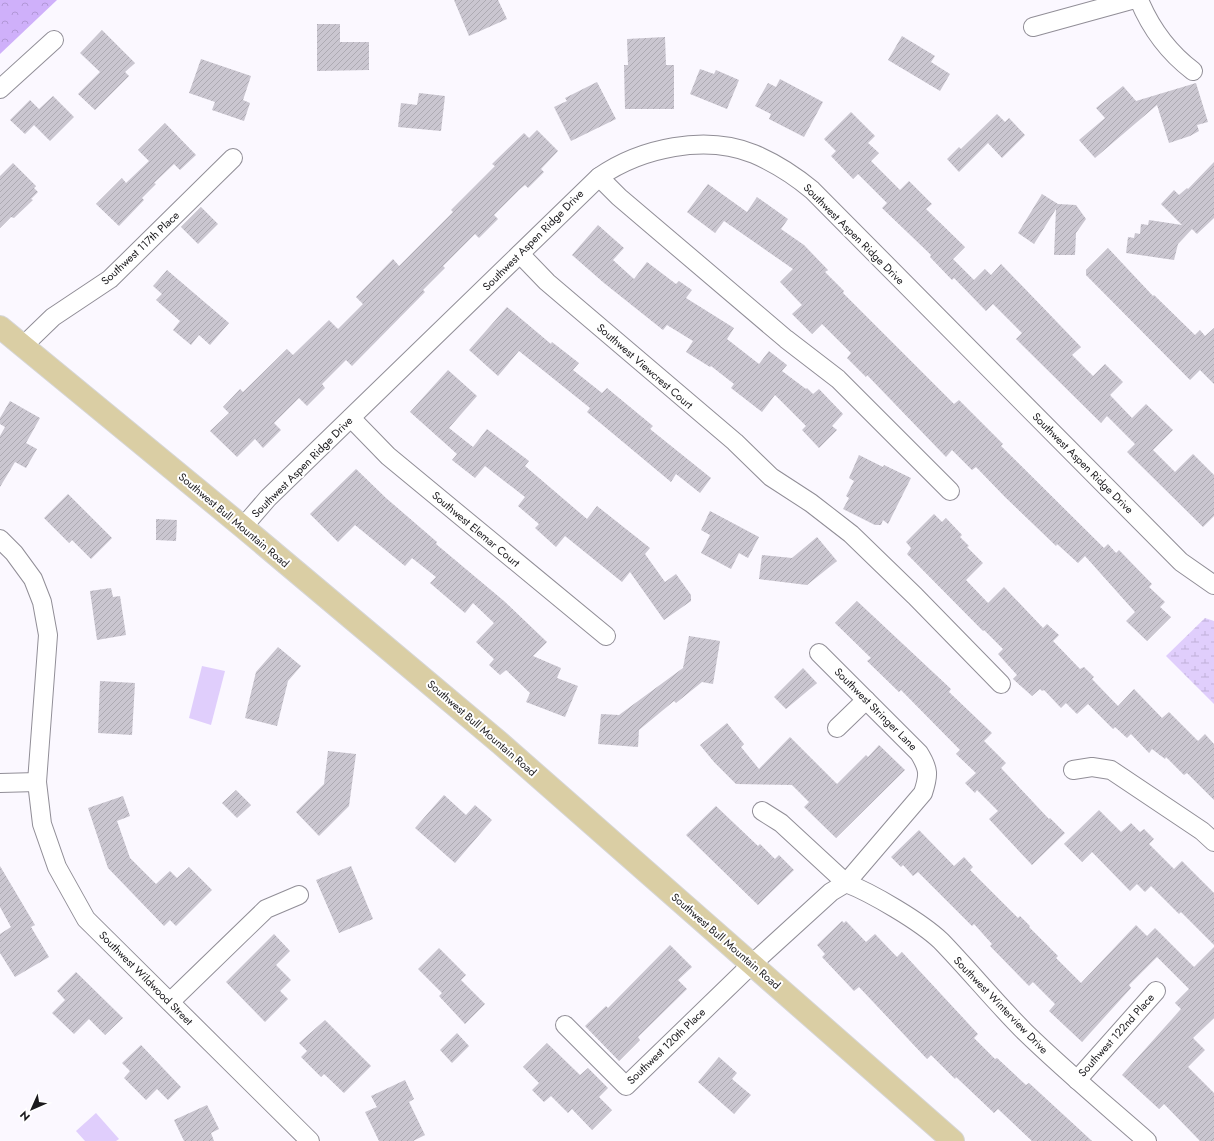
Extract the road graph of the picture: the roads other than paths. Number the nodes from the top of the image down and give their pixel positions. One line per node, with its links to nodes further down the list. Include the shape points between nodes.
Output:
1 (1131, 0): 3 (street)
2 (1139, 0): 5 (street, via 1149,23 1161,41 1179,61)
3 (1034, 27)
4 (54, 40): 6 (street)
5 (1193, 71)
6 (0, 89)
7 (233, 158): 11 (street, Southwest 117th Place, via 110,279 53,317)
8 (599, 177): 9 (street, Southwest Aspen Ridge Drive); 13 (street, via 774,329 838,379); 16 (street, Southwest Aspen Ridge Drive, via 617,165 672,146 733,148 753,154 796,177 812,190 1181,562)
9 (520, 254): 12 (street, Southwest Aspen Ridge Drive); 19 (street, Southwest Viewcrest Court, via 547,282 735,442 771,476 851,534 916,596)
10 (0, 327): 11 (main road, Southwest Bull Mountain Road)
11 (23, 346): 14 (main road, Southwest Bull Mountain Road)
12 (351, 418): 14 (street, Southwest Aspen Ridge Drive, via 268,498); 17 (street, Southwest Elemar Court, via 388,456)
13 (950, 491)
14 (243, 527): 29 (main road, Southwest Bull Mountain Road, via 500,743)
15 (0, 539): 23 (street, Southwest Wildwood Street, via 33,579 42,602 48,635)
16 (1214, 585)
17 (606, 636)
18 (819, 653): 20 (street, Southwest Stringer Lane)
19 (1001, 684)
20 (866, 700): 21 (street); 27 (street, Southwest Stringer Lane, via 919,753 927,766 928,779 922,793)
21 (837, 728)
22 (1073, 770): 26 (street, via 1092,767 1111,770 1202,831)
23 (37, 782): 24 (street); 31 (street, Southwest Wildwood Street, via 42,824 57,868 86,919)
24 (0, 783)
25 (762, 811): 27 (street, Southwest Winterview Drive, via 781,823)
26 (1214, 842)
27 (846, 883): 29 (street, Southwest Stringer Lane, via 831,892); 33 (street, Southwest Winterview Drive, via 892,908 940,941 1024,1032)
28 (299, 895): 31 (street, via 266,909)
29 (752, 964): 32 (street, Southwest 120th Place, via 626,1086); 35 (main road, Southwest Bull Mountain Road)
30 (1156, 991): 33 (street, Southwest 122nd Place)
31 (170, 1002): 34 (street, Southwest Wildwood Street)
32 (565, 1025)
33 (1076, 1080): 36 (street, Southwest Winterview Drive)
34 (310, 1141)
35 (953, 1141)
36 (1147, 1141)

